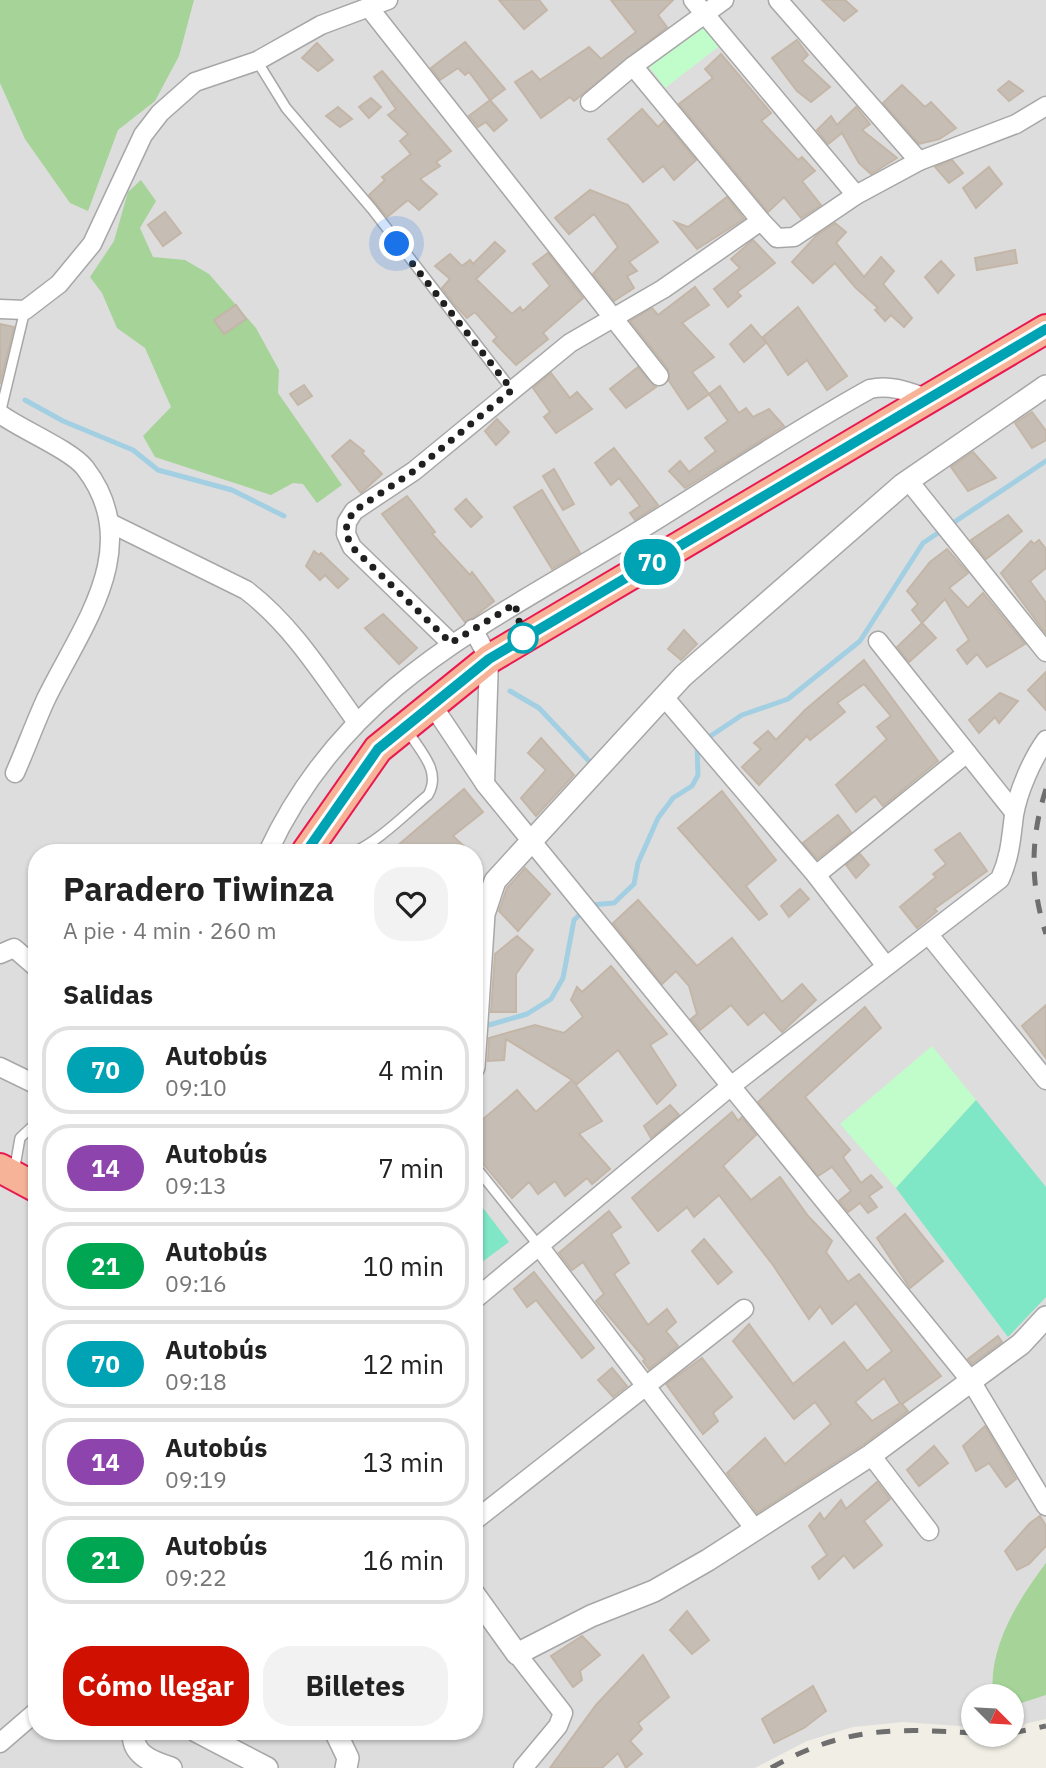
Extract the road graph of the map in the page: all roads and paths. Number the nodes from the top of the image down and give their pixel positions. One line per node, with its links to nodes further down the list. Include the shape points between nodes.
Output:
1 (388, 0): 5 (street)
2 (724, 0): 4 (street)
3 (778, 0): 10 (street)
4 (699, 7): 7 (street); 11 (street)
5 (370, 9): 6 (street, via 321,25); 15 (street)
6 (257, 61): 14 (street, via 195,82 160,113 143,135 92,244 59,284); 19 (lane, via 286,108 372,209)
7 (633, 66): 8 (street); 12 (street)
8 (590, 102)
9 (1046, 106): 10 (street, via 1016,124)
10 (919, 161): 11 (street)
11 (856, 195): 12 (street, via 794,237 778,238)
12 (761, 221): 15 (street, via 663,289)
13 (0, 309): 14 (street)
14 (25, 310): 21 (lane)
15 (615, 316): 17 (street); 19 (street, via 570,343)
16 (1046, 329): 20 (highway)
17 (659, 376)
18 (1046, 386): 22 (street)
19 (512, 390): 26 (street, via 414,471 354,511 347,522 352,547)
20 (929, 399): 24 (street, via 901,389 870,389); 28 (highway)
21 (0, 414): 23 (street, via 84,467 100,491)
22 (908, 480): 27 (street); 29 (street)
23 (110, 523): 31 (street, via 246,590 296,637); 35 (street, via 102,590 46,699)
24 (473, 629): 26 (street); 28 (street)
25 (878, 641): 34 (street)
26 (451, 643): 31 (street)
27 (1046, 652)
28 (489, 659): 30 (highway); 36 (street)
29 (664, 696): 38 (street); 42 (street)
30 (432, 703): 32 (highway); 36 (street)
31 (356, 721): 39 (street, via 318,766)
32 (404, 726): 40 (highway, via 378,749); 41 (lane, via 434,774 434,785 428,795)
33 (1046, 740): 37 (street)
34 (967, 753): 37 (street); 42 (street)
35 (15, 773)
36 (485, 784): 38 (street)
37 (1014, 812): 44 (street, via 1011,856 1000,879)
38 (531, 839): 43 (street, via 495,881); 51 (street)
39 (272, 844)
40 (312, 844)
41 (367, 844)
42 (816, 875): 47 (street)
43 (483, 930)
44 (929, 935): 47 (street); 49 (street)
45 (0, 954): 46 (street, via 14,948)
46 (28, 960)
47 (886, 965): 51 (street)
48 (0, 1067): 50 (street)
49 (1046, 1080)
50 (28, 1081)
51 (731, 1086): 55 (street); 59 (street)
52 (28, 1130): 54 (lane, via 20,1138)
53 (483, 1176): 55 (lane)
54 (17, 1178)
55 (539, 1246): 56 (street); 60 (street)
56 (483, 1293)
57 (744, 1309): 60 (street)
58 (1046, 1317): 59 (street, via 1021,1344)
59 (971, 1381): 61 (street); 62 (street)
60 (648, 1386): 63 (street); 64 (street)
61 (871, 1455): 64 (street); 65 (street)
62 (1046, 1506)
63 (483, 1514)
64 (754, 1528): 67 (street, via 654,1591 591,1616)
65 (929, 1531)
66 (483, 1607): 67 (street)
67 (517, 1654): 76 (street, via 563,1713 558,1726)
68 (28, 1719): 72 (street)
69 (134, 1740): 73 (street, via 140,1754)
70 (213, 1740): 74 (street)
71 (339, 1740): 75 (street, via 348,1758)
72 (0, 1743)
73 (171, 1768)
74 (267, 1768)
75 (346, 1768)
76 (523, 1768)

